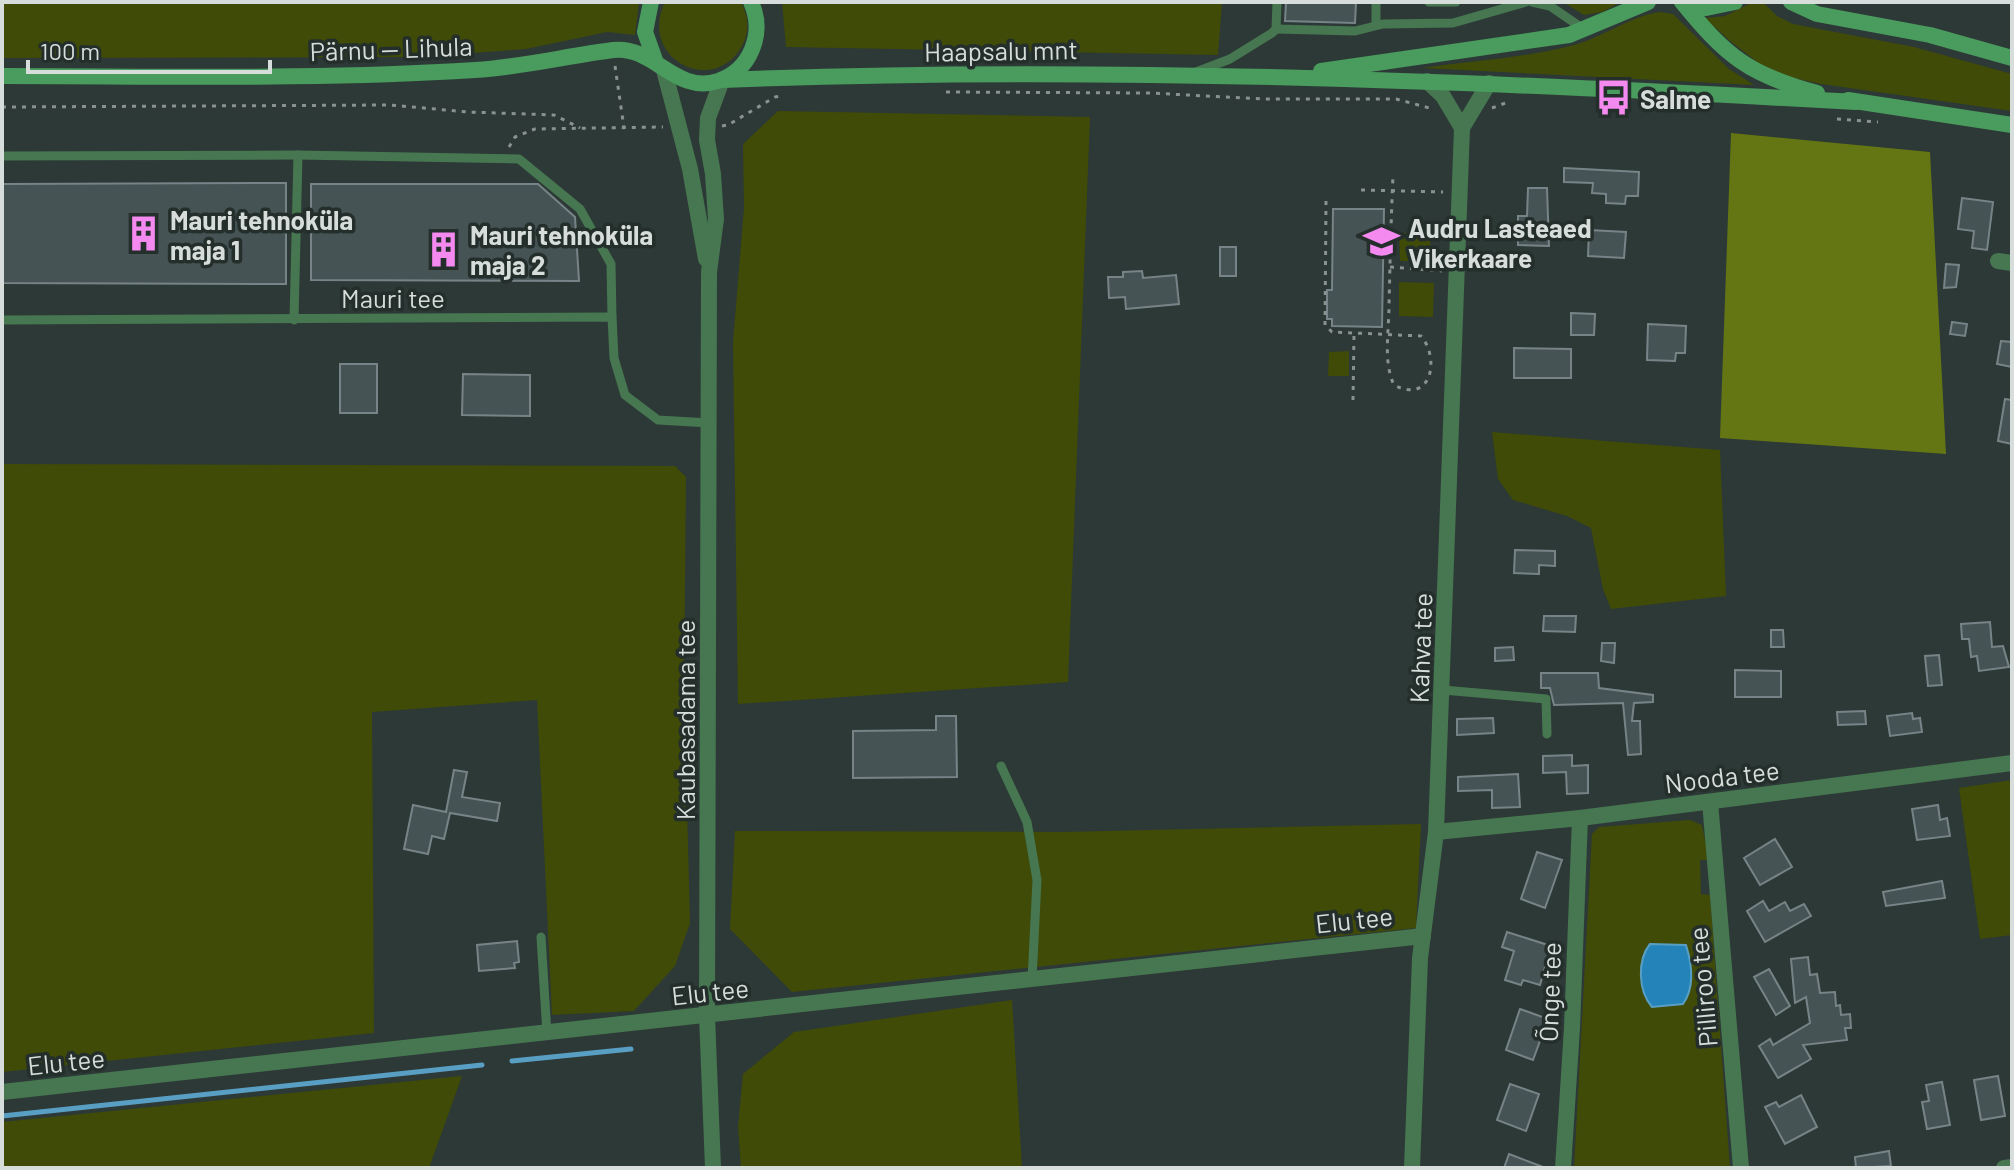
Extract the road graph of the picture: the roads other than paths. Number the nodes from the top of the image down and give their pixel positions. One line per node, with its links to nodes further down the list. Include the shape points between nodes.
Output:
1 (651, 2): 16 (main road, via 645,32)
2 (751, 2): 20 (main road, via 755,42 744,64)
3 (1277, 2): 13 (lane)
4 (1376, 2): 12 (lane)
5 (1429, 2): 6 (lane)
6 (1456, 2)
7 (1529, 2): 12 (lane, via 1453,23); 14 (lane, via 1550,6)
8 (1648, 2): 14 (main road)
9 (1683, 2): 10 (main road, via 1706,8); 23 (main road, via 1714,40 1748,68 1790,86)
10 (1735, 2)
11 (1791, 2): 15 (main road, via 1817,14 1930,35)
12 (1376, 25): 13 (lane, via 1355,31)
13 (1276, 29): 18 (lane, via 1230,59)
14 (1586, 30): 19 (main road)
15 (2012, 58)
16 (659, 65): 17 (main road, Pärnu — Lihula, via 632,51 613,50 475,70); 20 (main road, Pärnu — Lihula, via 685,81); 28 (street, Kaubasadama tee, via 690,169)
17 (2, 76)
18 (1185, 76): 19 (main road, Haapsalu mnt); 20 (main road, Haapsalu mnt)
19 (1280, 78): 21 (main road)
20 (722, 80): 28 (street, Kaubasadama tee, via 707,127 716,219)
21 (1427, 81): 22 (main road); 25 (street)
22 (1489, 83): 23 (main road); 25 (street)
23 (1856, 102): 24 (main road)
24 (2012, 125)
25 (1462, 128): 33 (street, Kahva tee)
26 (298, 155): 27 (lane); 29 (lane, via 519,159 580,209 611,264); 31 (lane)
27 (2, 156)
28 (709, 272): 32 (street, Kaubasadama tee)
29 (612, 317): 31 (lane, Mauri tee); 32 (lane, via 614,358 625,395 658,420)
30 (2, 320): 31 (lane, Mauri tee)
31 (294, 320)
32 (709, 423): 43 (street, Kaubasadama tee)
33 (1443, 690): 34 (lane, via 1546,699); 39 (street, Kahva tee)
34 (1547, 734)
35 (2012, 763): 37 (street, Nooda tee)
36 (1001, 766): 42 (lane, via 1027,822 1037,880)
37 (1710, 802): 38 (street, Nooda tee); 50 (street, Pilliroo tee)
38 (1580, 818): 39 (street, Nooda tee); 49 (street, Õnge tee)
39 (1436, 832): 40 (street, Kahva tee)
40 (1423, 936): 42 (street, Elu tee); 48 (street, Kahva tee)
41 (541, 937): 44 (lane)
42 (1032, 980): 43 (street, Elu tee)
43 (707, 1016): 44 (street, Elu tee); 47 (street, Kaubasadama tee)
44 (547, 1034): 45 (street, Elu tee)
45 (2, 1092)
46 (2012, 1167): 51 (street)
47 (713, 1168)
48 (1412, 1168)
49 (1563, 1168)
50 (1741, 1168)
51 (2004, 1168)

